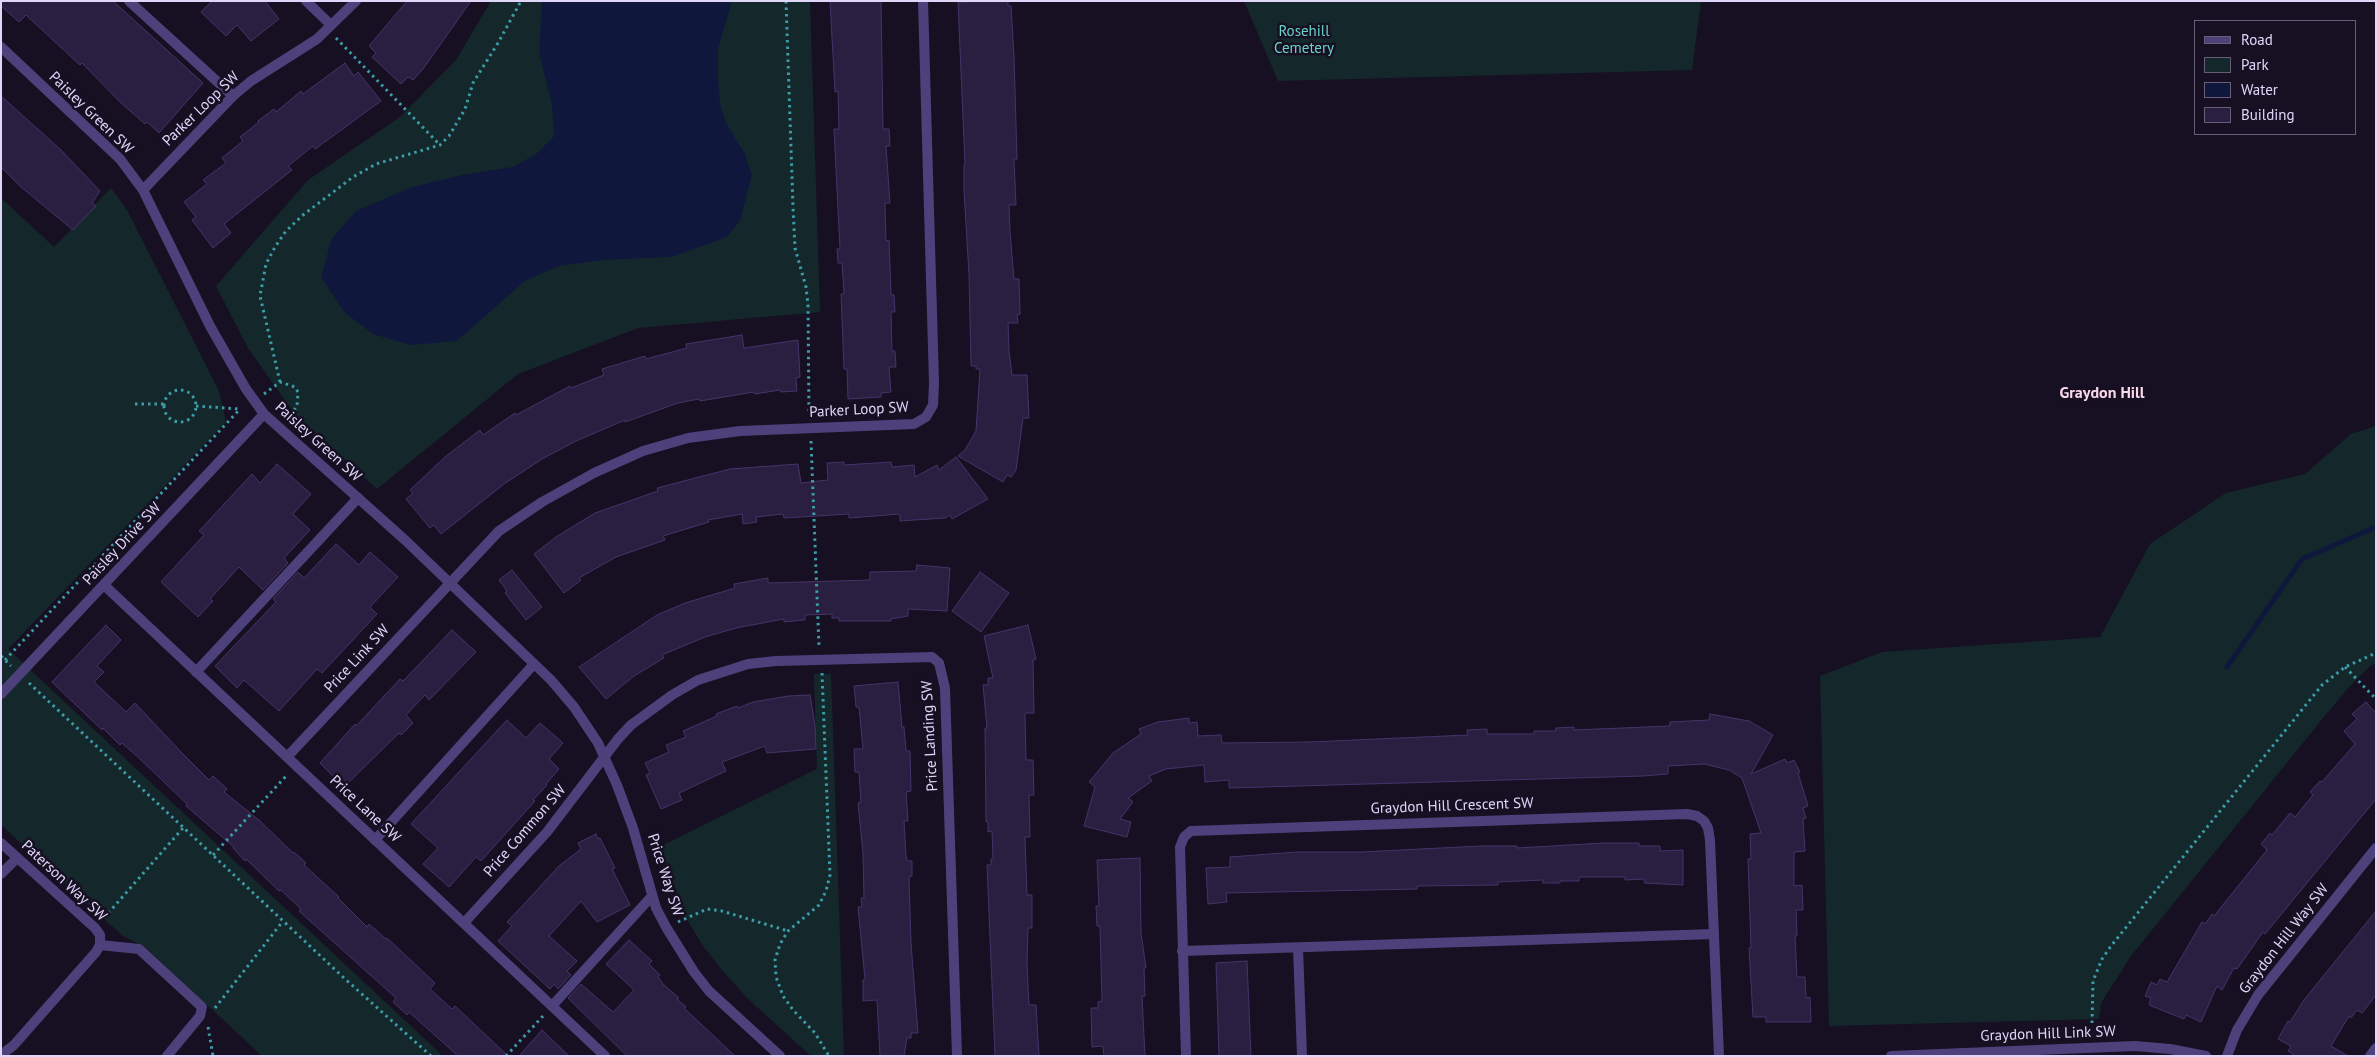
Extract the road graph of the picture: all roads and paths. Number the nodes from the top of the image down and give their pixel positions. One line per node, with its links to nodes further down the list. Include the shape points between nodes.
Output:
1 (129, 1): 9 (street)
2 (306, 1): 7 (street)
3 (356, 1): 7 (street, Parker Loop SW)
4 (521, 1): 10 (path, via 473,83 465,109)
5 (786, 1): 19 (path, via 795,248 808,305)
6 (923, 1): 23 (street, Parker Loop SW, via 934,383 933,405 926,417 914,424 740,430 688,438 643,451 542,502 499,532)
7 (331, 25): 9 (street, Parker Loop SW, via 301,51 262,73); 10 (path, via 336,38)
8 (1, 47): 11 (street, Paisley Green SW, via 114,154)
9 (233, 96): 11 (street, Parker Loop SW)
10 (440, 145): 12 (path, via 376,164 353,177 303,215 275,247 266,264 260,296)
11 (143, 190): 13 (street, Paisley Green SW, via 210,326)
12 (280, 382): 13 (path); 20 (path, via 295,387 299,400 297,407)
13 (255, 401): 17 (path); 18 (street, Paisley Green SW)
14 (135, 404): 15 (path)
15 (164, 404): 16 (path, via 168,394 178,390 188,392); 16 (path, via 170,418 179,421 188,419)
16 (196, 406): 17 (path)
17 (240, 409): 27 (path)
18 (264, 414): 20 (street, Paisley Green SW); 24 (street, Paisley Drive SW)
19 (809, 414)
20 (277, 426): 22 (street, Paisley Green SW)
21 (811, 442): 25 (path)
22 (358, 498): 23 (street, Paisley Green SW); 30 (street)
23 (450, 583): 28 (street, Paisley Green SW); 36 (street, Price Link SW)
24 (104, 585): 30 (street, Price Lane SW); 31 (street, Paisley Drive SW)
25 (819, 647)
26 (2376, 653): 29 (path)
27 (5, 660)
28 (534, 664): 35 (street, Paisley Green SW, via 574,707); 39 (street)
29 (2345, 667): 34 (path); 58 (path, via 2322,685 2111,946 2094,981)
30 (196, 672): 36 (street, Price Lane SW)
31 (20, 674): 33 (street, Paisley Drive SW); 38 (path)
32 (822, 674): 50 (path, via 830,875 819,906)
33 (1, 694)
34 (2376, 699)
35 (604, 756): 45 (street, Price Way SW, via 633,828); 47 (street, Price Common SW, via 547,832); 69 (street, Price Landing SW, via 631,725 672,695 698,680 724,671 776,661 932,657 939,663 945,688)
36 (287, 757): 37 (street, Price Lane SW)
37 (296, 765): 39 (street, Price Lane SW); 42 (path)
38 (183, 828): 42 (path); 49 (path)
39 (376, 840): 47 (street, Price Lane SW)
40 (1, 843): 43 (street, Paterson Way SW)
41 (2376, 848): 75 (street, Graydon Hill Way SW, via 2258,995 2237,1030)
42 (213, 855): 46 (path)
43 (17, 858): 44 (street); 49 (street, Paterson Way SW)
44 (1, 874)
45 (652, 896): 48 (street, Price Way SW); 55 (street)
46 (284, 921): 56 (path); 64 (path)
47 (464, 923): 55 (street, Price Lane SW)
48 (666, 927): 50 (path, via 707,909); 67 (street, Price Way SW, via 709,990)
49 (95, 928): 52 (street, Paterson Way SW, via 100,935)
50 (788, 931): 68 (path, via 775,960 776,977 783,996 815,1033)
51 (1714, 934): 53 (street); 54 (street, Graydon Hill Crescent SW, via 1708,828 1704,820 1686,814 1191,831 1180,847); 72 (street, Graydon Hill Crescent SW)
52 (100, 944): 60 (street, Paterson Way SW, via 14,1045); 62 (street, via 139,949 202,1007 200,1016)
53 (1298, 948): 54 (street); 71 (street)
54 (1182, 950): 70 (street, Graydon Hill Crescent SW)
55 (552, 1006): 65 (path); 66 (street, Price Lane SW)
56 (213, 1011)
57 (207, 1018): 63 (path)
58 (2092, 1023)
59 (2376, 1048): 76 (street)
60 (1, 1055)
61 (1950, 1055): 73 (street, Graydon Hill Link SW); 74 (street, Graydon Hill Link SW, via 2134,1046)
62 (167, 1056)
63 (212, 1056)
64 (431, 1056)
65 (506, 1056)
66 (604, 1056)
67 (780, 1056)
68 (829, 1056)
69 (957, 1056)
70 (1186, 1056)
71 (1302, 1056)
72 (1719, 1056)
73 (1891, 1056)
74 (2206, 1056)
75 (2227, 1056)
76 (2370, 1056)

